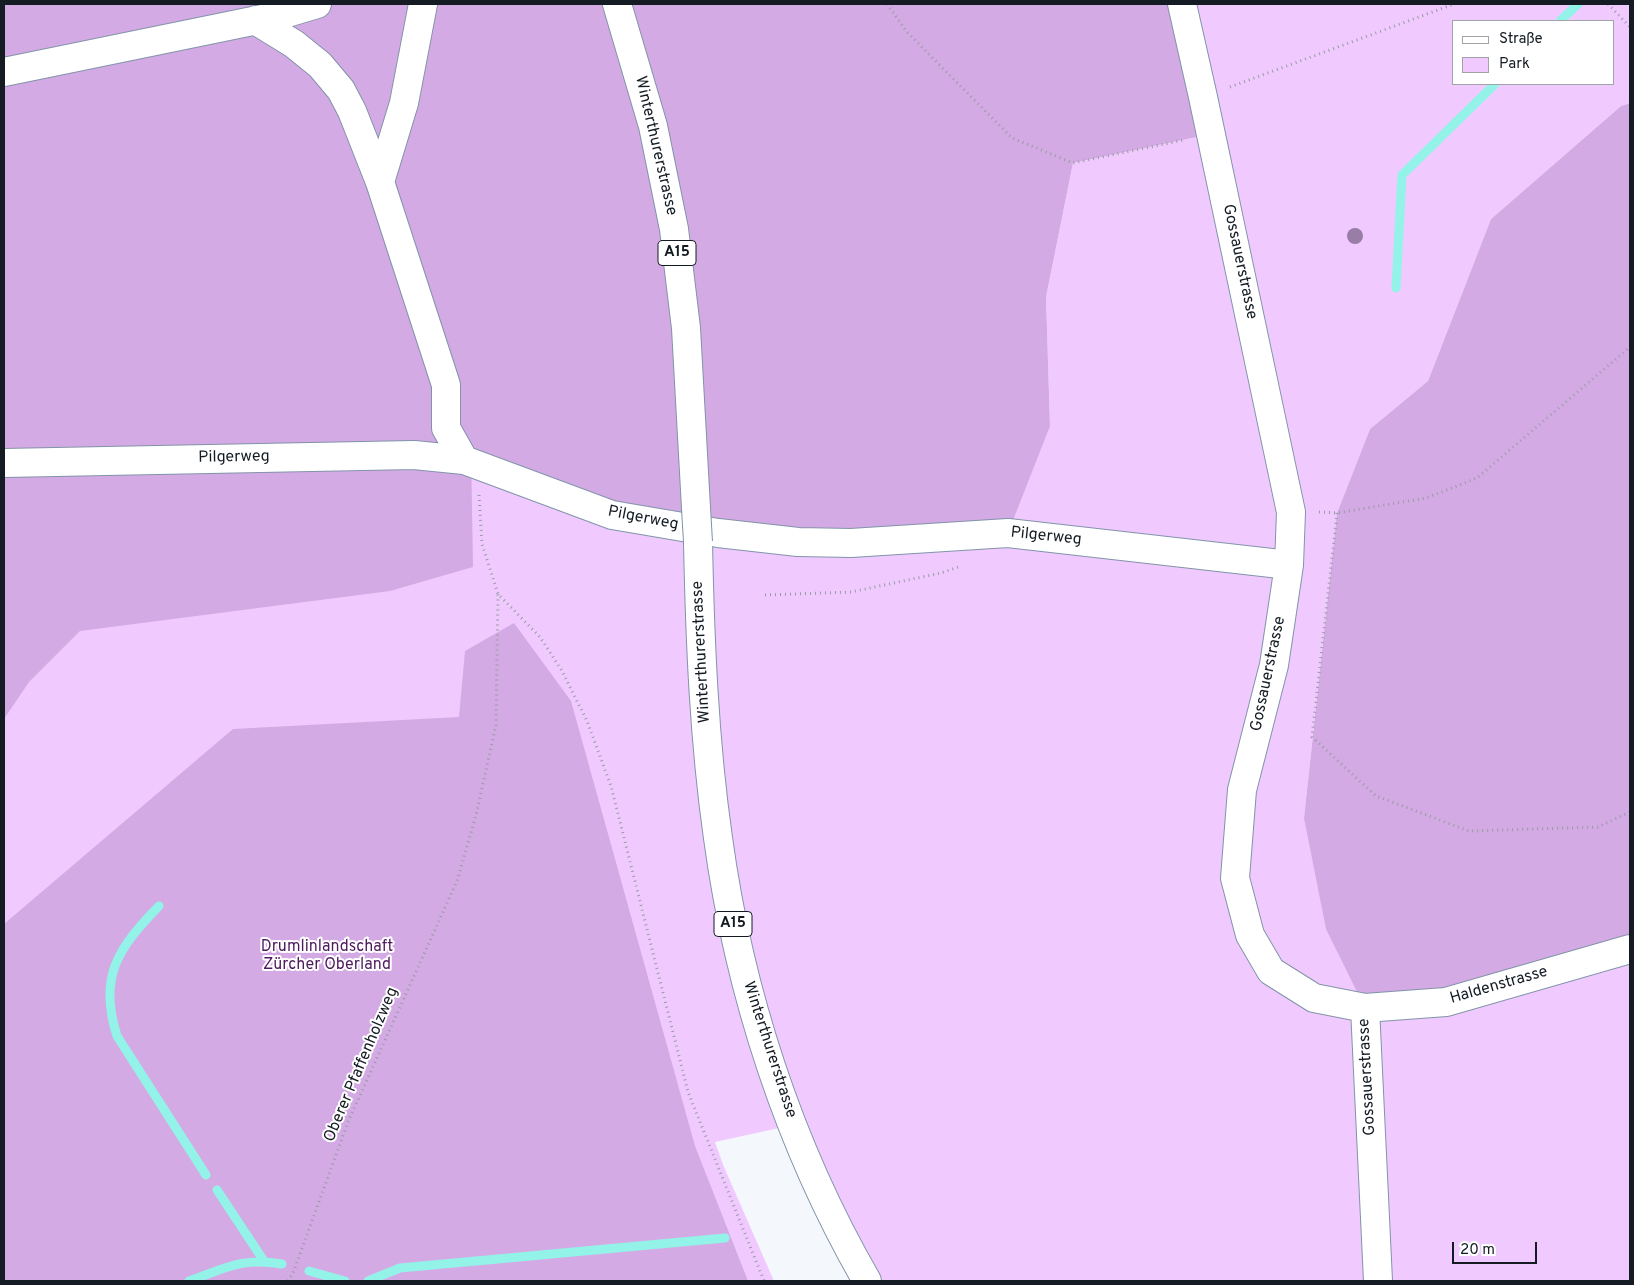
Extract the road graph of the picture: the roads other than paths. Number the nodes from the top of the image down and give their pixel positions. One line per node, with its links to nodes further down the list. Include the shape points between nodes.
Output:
1 (317, 4): 5 (main road)
2 (423, 4): 7 (main road, via 404,103)
3 (617, 4): 13 (main road, Winterthurerstrasse / A15, bridge, via 653,126 674,229 687,337 709,760 718,840 739,951 761,1033 793,1125 839,1230)
4 (1182, 4): 10 (main road, Gossauerstrasse, via 1291,512)
5 (255, 20): 6 (main road); 7 (main road, via 294,44 331,77 352,111)
6 (4, 72)
7 (380, 182): 8 (main road, via 446,385 446,428)
8 (464, 460): 9 (main road, Pilgerweg, via 414,455); 10 (main road, Pilgerweg, via 612,515 718,533 798,542 851,543 1008,533)
9 (4, 463)
10 (1289, 565): 12 (main road, Gossauerstrasse, via 1274,665 1242,790 1235,878 1250,935 1271,971 1314,998)
11 (1630, 949): 12 (main road, Haldenstrasse, via 1446,1002)
12 (1365, 1008): 14 (main road, Gossauerstrasse)
13 (867, 1281)
14 (1378, 1281)

